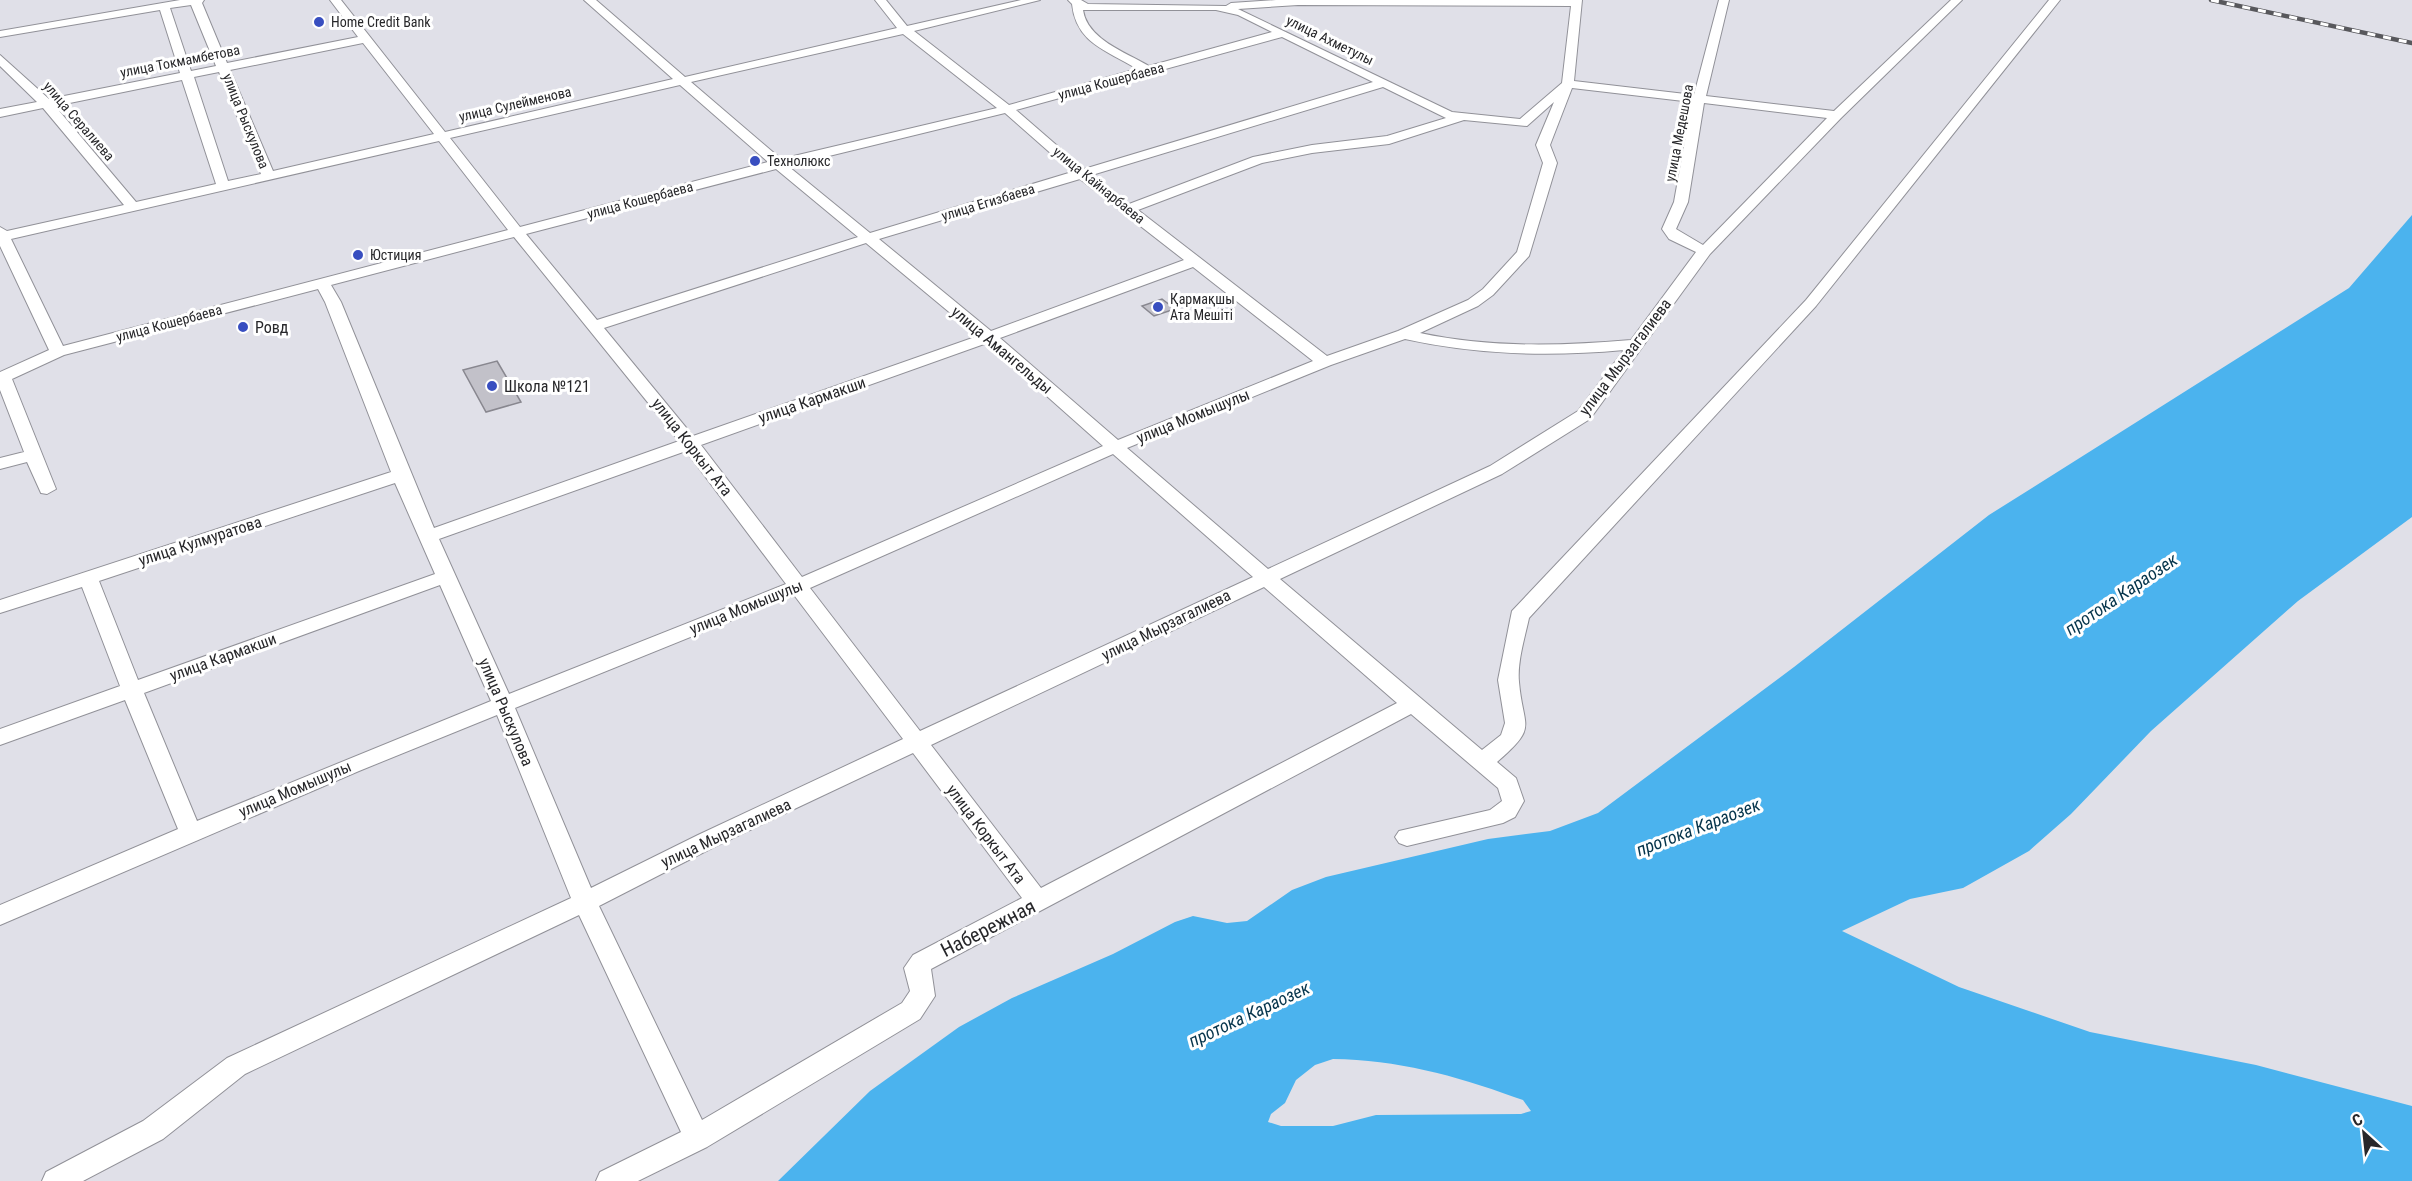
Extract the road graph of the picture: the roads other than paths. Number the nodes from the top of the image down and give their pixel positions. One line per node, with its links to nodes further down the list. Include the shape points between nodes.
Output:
1 (196, 0): 12 (street); 20 (street, улица Рыскулова)
2 (335, 0): 18 (street, улица Коркыт Ата)
3 (880, 0): 15 (street, улица Кайнарбаева)
4 (962, 0): 14 (street)
5 (1035, 0): 14 (street, улица Сулейменова)
6 (1724, 0): 26 (street, улица Медешова)
7 (1958, 0): 30 (street, улица Мырзагалиева)
8 (2055, 0): 69 (street, via 1810,303 1519,616 1508,680 1516,723 1510,739)
9 (595, 1): 23 (street, улица Амангельды)
10 (1075, 2): 13 (street, улица Ахметулы, via 1086,7 1112,8); 21 (street, via 1086,33)
11 (1577, 2): 13 (street, via 1298,2); 25 (street, улица Момышулы)
12 (164, 6): 17 (street); 22 (street)
13 (1216, 7): 16 (street, улица Ахметулы, via 1242,13)
14 (949, 19): 15 (street, улица Сулейменова)
15 (904, 29): 23 (street, улица Сулейменова); 28 (street, улица Кайнарбаева)
16 (1283, 33): 21 (street, улица Кошербаева); 24 (street, улица Ахметулы)
17 (0, 34)
18 (365, 39): 20 (street, улица Токмамбетова); 32 (street, улица Коркыт Ата)
19 (0, 59): 27 (street, улица Сералиева)
20 (224, 67): 22 (street, улица Токмамбетова); 35 (street, улица Рыскулова)
21 (1148, 71): 28 (street, улица Кошербаева)
22 (185, 75): 27 (street, улица Токмамбетова); 36 (street)
23 (684, 82): 32 (street, улица Сулейменова); 33 (street, улица Амангельды)
24 (1384, 83): 31 (street, улица Ахметулы, via 1449,115); 34 (street, улица Егизбаева)
25 (1568, 84): 26 (street); 31 (street, улица Ахметулы, via 1523,123); 46 (street, улица Момышулы, via 1543,145 1550,163 1524,253 1473,303)
26 (1699, 99): 30 (street); 42 (street, улица Медешова, via 1681,202 1669,229 1674,236)
27 (46, 103): 29 (street, улица Токмамбетова); 37 (street, улица Сералиева)
28 (1007, 109): 33 (street, улица Кошербаева); 34 (street, улица Кайнарбаева)
29 (0, 113)
30 (1837, 114): 42 (street, улица Мырзагалиева)
31 (1462, 117): 38 (street, улица Ахметулы, via 1389,140 1258,160)
32 (440, 136): 35 (street, улица Сулейменова); 39 (street, улица Коркыт Ата)
33 (778, 164): 39 (street, улица Кошербаева); 41 (street, улица Амангельды)
34 (1082, 174): 38 (street, улица Кайнарбаева); 41 (street, улица Егизбаева)
35 (268, 175): 36 (street, улица Сулейменова)
36 (223, 185): 37 (street, улица Сулейменова)
37 (132, 206): 40 (street, улица Сулейменова)
38 (1128, 209): 43 (street, улица Кайнарбаева)
39 (517, 232): 44 (street, улица Кошербаева); 45 (street, улица Коркыт Ата)
40 (1, 234): 49 (street)
41 (868, 238): 45 (street, улица Егизбаева); 47 (street, улица Амангельды)
42 (1705, 250): 48 (street, улица Мырзагалиева)
43 (1196, 261): 47 (street, улица Кармакши); 50 (street, улица Кайнарбаева)
44 (322, 284): 49 (street, улица Кошербаева); 56 (street, улица Рыскулова, via 333,302)
45 (594, 326): 52 (street, улица Коркыт Ата)
46 (1404, 334): 48 (street, via 1454,345 1552,350); 50 (street, улица Момышулы)
47 (990, 338): 52 (street, улица Кармакши); 53 (street, улица Амангельды)
48 (1636, 344): 61 (street, улица Мырзагалиева, via 1584,415 1555,434 1496,470)
49 (58, 352): 51 (street, улица Кошербаева)
50 (1325, 362): 53 (street, улица Момышулы)
51 (1, 377): 54 (street)
52 (689, 442): 58 (street, улица Кармакши); 62 (street, улица Коркыт Ата)
53 (1115, 447): 61 (street, улица Амангельды); 62 (street, улица Момышулы)
54 (35, 454): 55 (street); 57 (street)
55 (0, 464)
56 (400, 475): 58 (street, улица Рыскулова); 60 (street, улица Кулмуратова)
57 (47, 489)
58 (428, 537): 59 (street, улица Рыскулова)
59 (445, 577): 64 (street, улица Кармакши); 65 (street, улица Рыскулова)
60 (88, 578): 63 (street, улица Кулмуратова); 64 (street)
61 (1265, 578): 66 (street, улица Амангельды); 68 (street, улица Мырзагалиева)
62 (798, 586): 65 (street, улица Момышулы); 68 (street, улица Коркыт Ата)
63 (0, 607)
64 (133, 689): 67 (street, улица Кармакши); 70 (street)
65 (503, 704): 70 (street, улица Момышулы); 72 (street, улица Рыскулова)
66 (1412, 704): 69 (street, улица Амангельды); 73 (street, Набережная)
67 (0, 737)
68 (918, 744): 72 (street, улица Мырзагалиева); 73 (street, улица Коркыт Ата)
69 (1482, 763): 71 (street, улица Амангельды, via 1508,784 1513,801 1507,811)
70 (191, 833): 74 (street, улица Момышулы)
71 (1407, 837)
72 (585, 902): 75 (street, улица Рыскулова); 76 (street, улица Мырзагалиева, via 236,1066 153,1130)
73 (1038, 902): 75 (street, Набережная, via 922,962 916,968 924,993 922,1002 911,1011)
74 (0, 915)
75 (697, 1138): 77 (street, Набережная)
76 (56, 1181)
77 (610, 1181)

